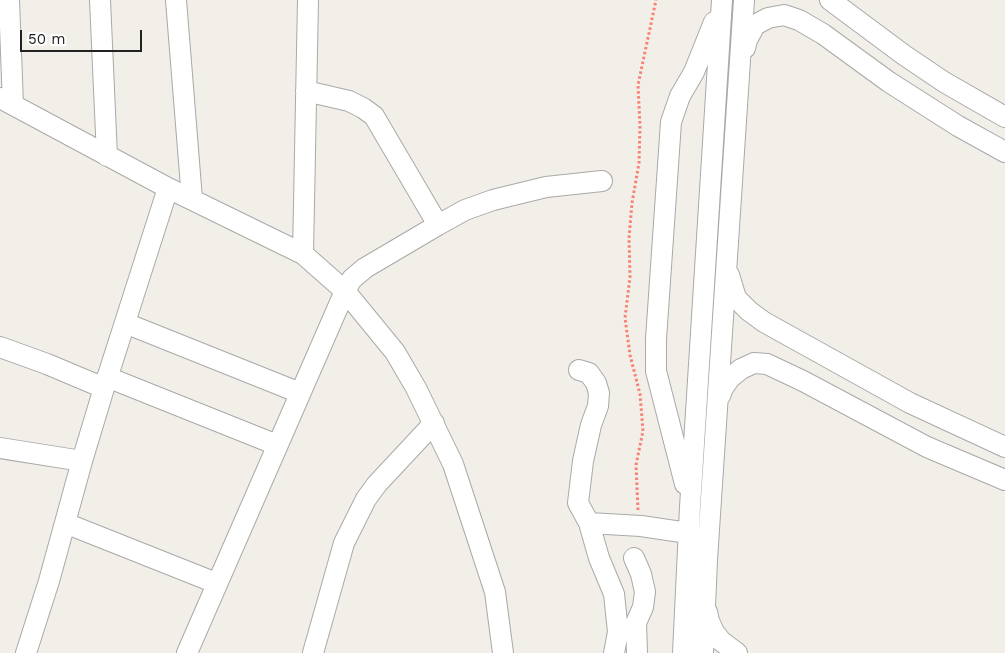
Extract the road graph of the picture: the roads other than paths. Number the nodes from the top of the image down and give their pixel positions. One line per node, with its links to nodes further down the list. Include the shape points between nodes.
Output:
1 (9, 0): 10 (street)
2 (100, 0): 13 (street)
3 (176, 0): 16 (street)
4 (308, 0): 9 (street)
5 (720, 0): 33 (street); 33 (street, via 714,26 680,96 672,122 656,339 656,371)
6 (744, 0): 8 (street)
7 (830, 0): 11 (street, via 944,82)
8 (739, 72): 12 (street, via 746,40 755,25 784,14 823,34 888,82); 19 (street)
9 (306, 91): 17 (street, via 349,101 374,116); 18 (street)
10 (6, 101): 13 (street)
11 (1005, 116)
12 (1005, 152)
13 (107, 156): 15 (street)
14 (602, 181): 17 (street, via 546,187 493,200)
15 (168, 188): 16 (street); 21 (street)
16 (192, 199): 18 (street)
17 (438, 224): 20 (street, via 365,268 352,279)
18 (303, 254): 20 (street)
19 (727, 256): 26 (street); 29 (street, via 736,298 764,322 910,403)
20 (345, 291): 25 (street); 27 (street, via 395,352)
21 (125, 323): 24 (street); 25 (street)
22 (0, 347): 24 (street)
23 (579, 370): 35 (street, via 589,373 599,394 583,461 578,503)
24 (106, 383): 28 (street); 31 (street)
25 (300, 393): 28 (street)
26 (718, 402): 32 (street, via 722,388 741,369 754,363 767,364 927,446); 39 (street)
27 (434, 423): 44 (street, via 366,499 344,543); 45 (street, via 453,464 495,592)
28 (277, 445): 38 (street)
29 (1005, 447)
30 (0, 448): 31 (street)
31 (82, 461): 34 (street)
32 (1005, 480)
33 (690, 507): 36 (street)
34 (65, 523): 38 (street); 42 (street)
35 (588, 523): 36 (street); 40 (street, via 614,594)
36 (688, 533): 48 (street)
37 (634, 558): 41 (street, via 642,574 645,592 644,607)
38 (216, 583): 43 (street)
39 (705, 601): 49 (street); 50 (street, via 714,632)
40 (616, 614): 41 (street); 46 (street, via 618,632)
41 (636, 623): 47 (street)
42 (26, 653)
43 (186, 653)
44 (313, 653)
45 (503, 653)
46 (614, 653)
47 (637, 653)
48 (683, 653)
49 (703, 653)
50 (737, 653)

